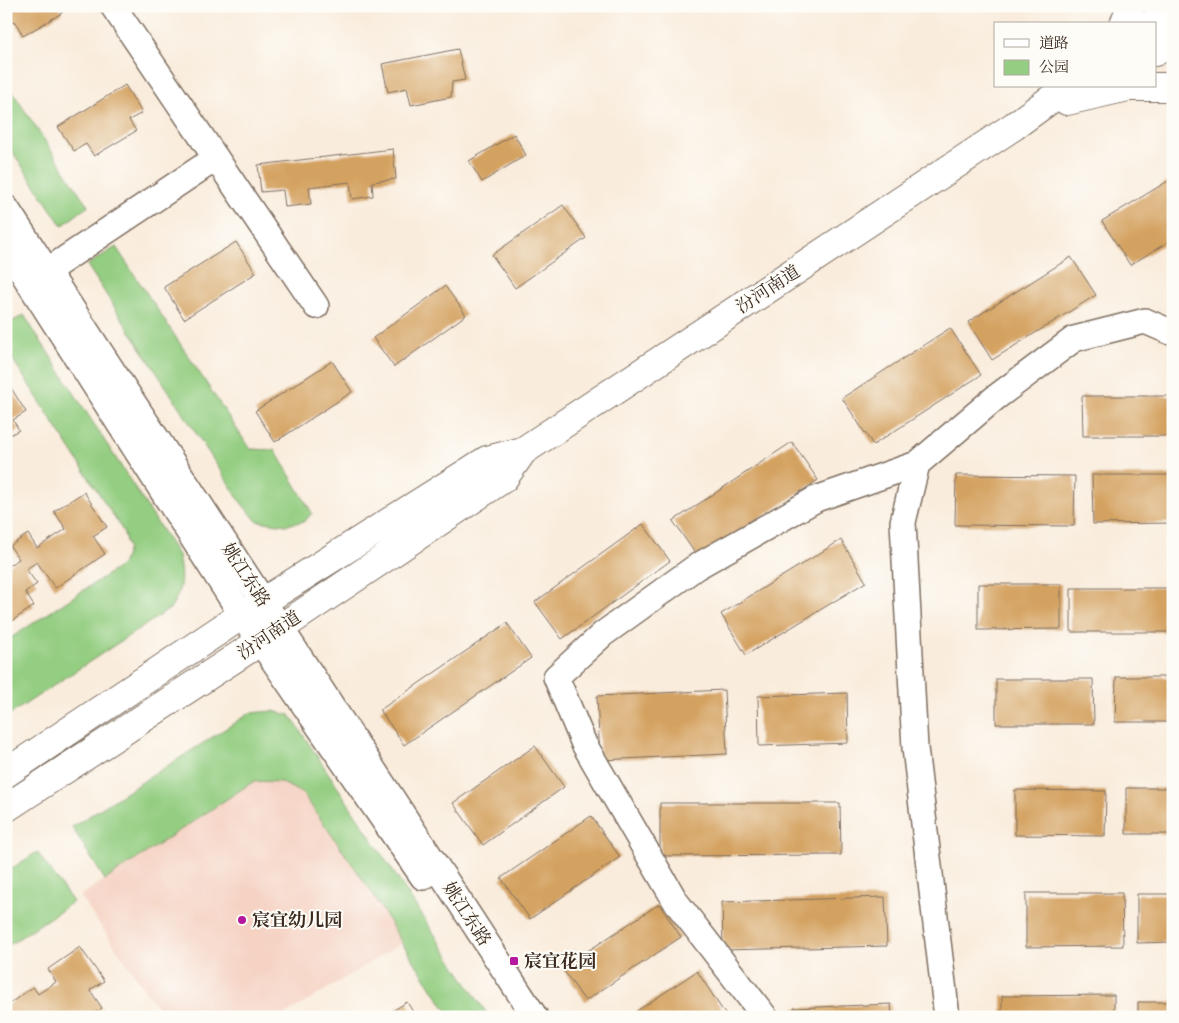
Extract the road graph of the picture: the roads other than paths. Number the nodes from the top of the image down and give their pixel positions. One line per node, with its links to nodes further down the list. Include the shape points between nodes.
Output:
1 (114, 6): 11 (street)
2 (1131, 6): 4 (main road)
3 (1173, 8): 5 (main road)
4 (1125, 22)
5 (1155, 22)
6 (1173, 42): 7 (main road)
7 (1156, 51)
8 (1088, 88): 10 (main road, 汾河南道)
9 (1173, 88): 10 (main road, via 1128,88)
10 (1068, 94): 17 (main road, 汾河南道, via 1014,126)
11 (216, 158): 14 (street); 15 (street)
12 (6, 208): 14 (street, 姚江东路)
13 (6, 248): 14 (street, 姚江东路)
14 (39, 276): 19 (street, 姚江东路)
15 (316, 306)
16 (1173, 333): 18 (street, via 1145,321 1074,338 995,398)
17 (522, 451): 19 (main road, 汾河南道, via 487,460); 20 (main road, 汾河南道, via 504,478)
18 (917, 464): 25 (street, via 816,500 696,567 603,634 556,677 584,744 676,902); 26 (street, via 903,522 915,748)
19 (253, 609): 20 (street, 姚江东路); 21 (main road, 汾河南道)
20 (271, 635): 22 (main road, 汾河南道); 23 (street, 姚江东路); 24 (street, 姚江东路)
21 (6, 773)
22 (6, 808)
23 (520, 1017)
24 (535, 1017)
25 (765, 1017)
26 (947, 1017)

